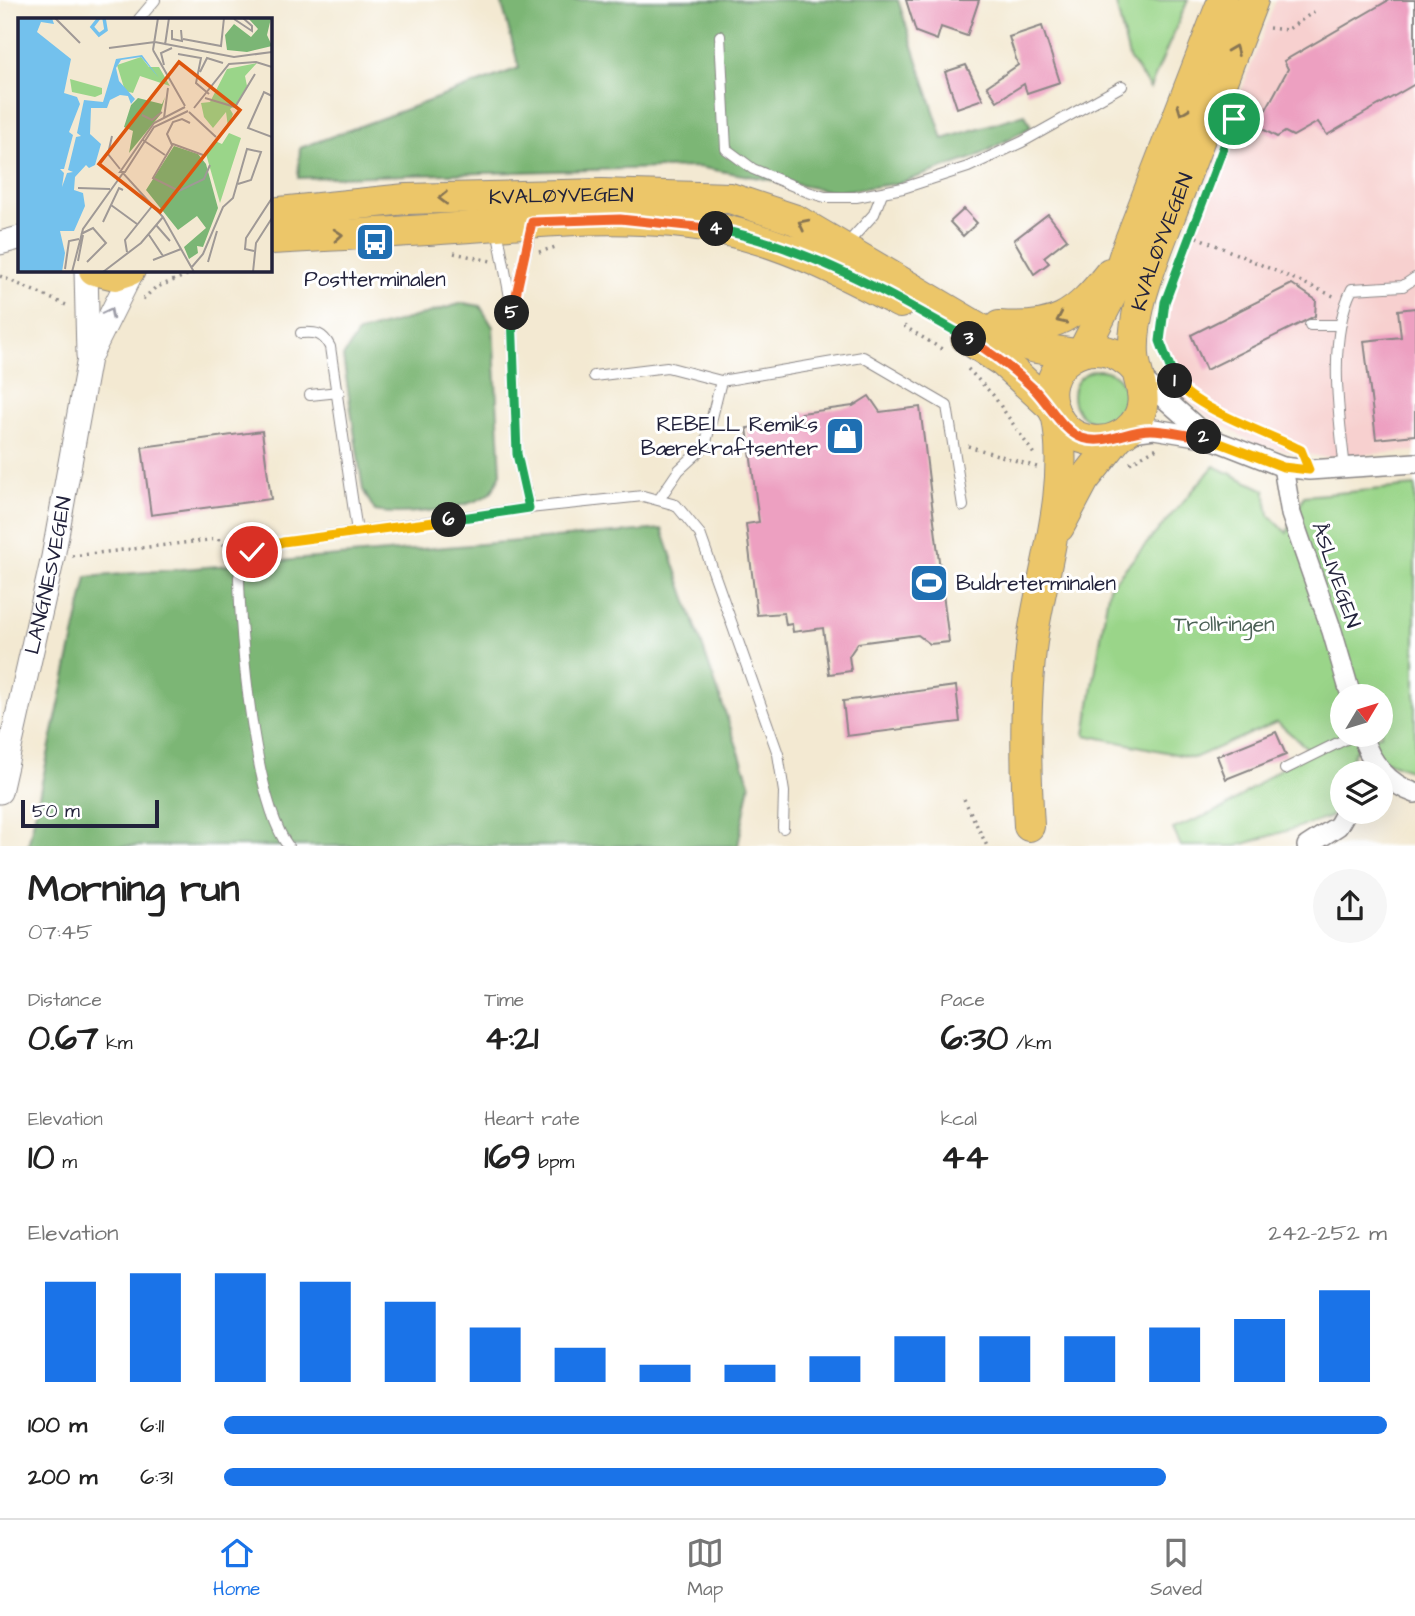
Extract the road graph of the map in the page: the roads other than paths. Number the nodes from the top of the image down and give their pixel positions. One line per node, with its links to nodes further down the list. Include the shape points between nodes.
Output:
1 (155, 0): 4 (lane)
2 (1223, 0): 15 (main road, KVALØYVEGEN, one-way to 15)
3 (1263, 9): 29 (main road, KVALØYVEGEN, one-way to 3, via 1135,346 1141,300)
4 (140, 18)
5 (720, 36): 7 (lane, via 724,142 732,156 825,197)
6 (1122, 86): 7 (lane, via 985,159)
7 (882, 193): 13 (lane, via 864,228)
8 (513, 212): 9 (main road, KVALØYVEGEN, one-way to 9, via 370,201); 11 (main road, KVALØYVEGEN, one-way to 8); 13 (main road, KVALØYVEGEN, one-way to 8, via 796,220 730,198 602,194); 22 (lane); 22 (lane); 34 (main road, KVALØYVEGEN, via 689,224 779,246 984,348)
9 (271, 213)
10 (18, 238): 12 (street)
11 (271, 239)
12 (0, 243)
13 (843, 248): 23 (main road, KVALØYVEGEN)
14 (0, 253): 16 (street)
15 (1125, 253): 23 (main road, one-way to 23, via 1090,298 1056,322 1034,328); 27 (main road, KVALØYVEGEN, via 1112,294)
16 (18, 254)
17 (86, 271): 28 (street, LANGNESVEGEN)
18 (98, 271): 19 (main road, via 115,275)
19 (129, 271)
20 (132, 271): 28 (street, LANGNESVEGEN, one-way to 20)
21 (1415, 278): 25 (lane, via 1403,286 1352,289)
22 (512, 308): 42 (lane, via 517,454)
23 (970, 323): 27 (main road, KVALØYVEGEN, via 1012,342)
24 (1310, 325): 25 (lane)
25 (1339, 325): 39 (lane)
26 (301, 334): 32 (lane, via 316,332 326,338)
27 (1080, 352): 29 (main road, via 1114,351); 34 (main road, via 1058,371 1052,383)
28 (89, 358): 46 (street, LANGNESVEGEN, via 53,557)
29 (1139, 374): 35 (main road, via 1143,402 1133,425); 36 (street)
30 (594, 376): 31 (lane, via 667,366)
31 (721, 381): 40 (lane, via 705,446 679,470); 41 (lane, via 863,356 947,406)
32 (339, 391): 33 (lane); 43 (lane)
33 (310, 395)
34 (1055, 413): 35 (main road, via 1078,437 1092,441); 44 (main road, via 1061,458)
35 (1121, 435): 36 (street, via 1154,429); 44 (main road, via 1084,480)
36 (1209, 438): 38 (street)
37 (1415, 463): 39 (street)
38 (1283, 467): 39 (street); 45 (street, ÅSLIVEGEN, via 1291,514)
39 (1345, 470)
40 (660, 498): 42 (lane); 54 (lane, via 688,517 710,560 778,754)
41 (963, 506)
42 (529, 508): 43 (lane)
43 (357, 532): 55 (lane, via 263,546 243,562 239,594 261,780)
44 (1052, 539): 53 (main road, via 1029,679 1025,751)
45 (1347, 684)
46 (6, 738): 50 (street, LANGNESVEGEN)
47 (1330, 747): 48 (lane)
48 (1285, 769)
49 (1393, 782): 51 (street)
50 (0, 792)
51 (1415, 793)
52 (1339, 824): 56 (street)
53 (1029, 826)
54 (783, 828)
55 (288, 846)
56 (1307, 846)

